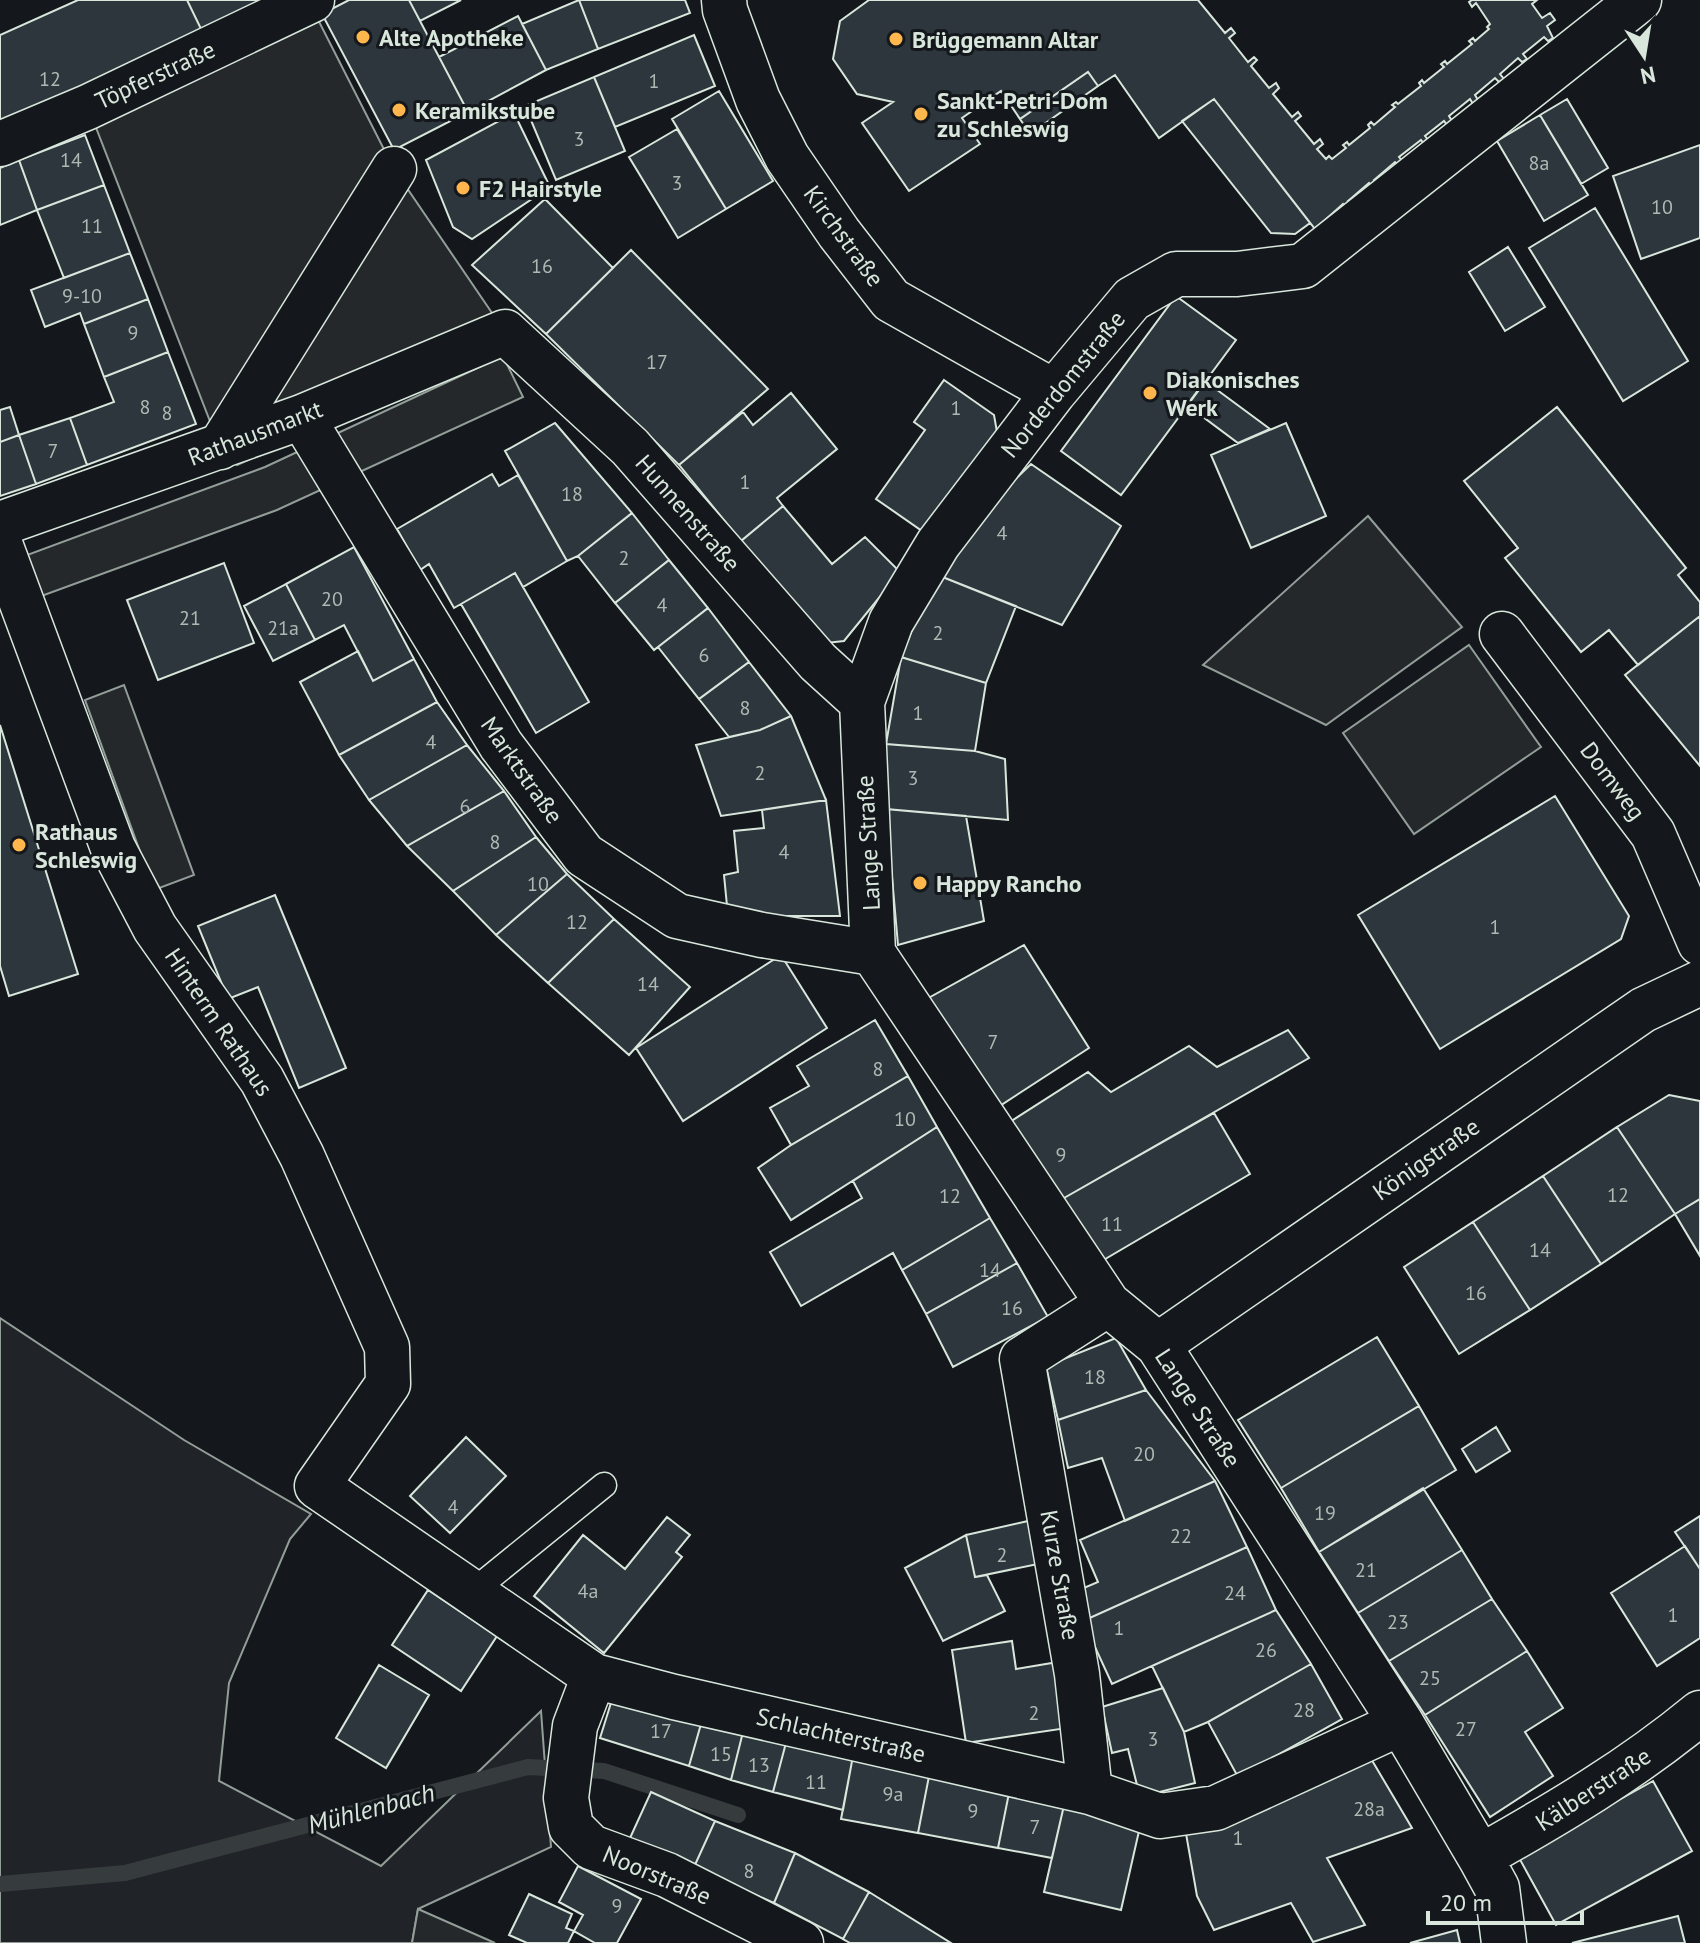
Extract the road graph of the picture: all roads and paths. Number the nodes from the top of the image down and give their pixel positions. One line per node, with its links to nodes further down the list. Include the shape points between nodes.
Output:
1 (724, 0): 7 (street, Kirchstraße, via 758,100 787,157 891,300)
2 (1639, 0): 7 (street, Norderdomstraße, via 1303,266 1176,274 1132,299)
3 (310, 1): 4 (street, Töpferstraße)
4 (0, 144)
5 (394, 169): 9 (street)
6 (505, 332): 8 (street, Rathausmarkt); 13 (street, Hunnenstraße, via 630,447 818,662)
7 (1054, 392): 13 (street, Norderdomstraße, via 938,544 891,622)
8 (302, 417): 9 (street, Rathausmarkt); 15 (street, Marktstraße, via 501,745 584,855 677,916)
9 (220, 447): 10 (street, Rathausmarkt)
10 (0, 524)
11 (0, 544): 20 (street, Hinterm Rathaus, via 113,848 155,928 262,1080 302,1156 387,1347 388,1384)
12 (1502, 634): 14 (street, Domweg, via 1653,834)
13 (862, 702): 15 (street, Lange Straße)
14 (1700, 943)
15 (873, 953): 17 (street, Lange Straße)
16 (1700, 983): 18 (street, Königstraße, via 1643,1010)
17 (1108, 1304): 18 (street, Lange Straße); 25 (street, Kurze Straße, via 1022,1359 1077,1674)
18 (1158, 1345): 24 (street, Lange Straße)
19 (604, 1485): 21 (lane)
20 (317, 1486): 21 (street, Schlachterstraße)
21 (472, 1592): 22 (street, Schlachterstraße)
22 (594, 1676): 25 (street, Schlachterstraße); 27 (street, Noorstraße, via 575,1726 566,1798 571,1827 591,1847 667,1875)
23 (1700, 1713): 26 (street, Kälberstraße, via 1649,1755)
24 (1401, 1723): 25 (street, Schlachterstraße, via 1216,1808 1160,1816); 26 (street, Lange Straße)
25 (1090, 1792)
26 (1480, 1857): 28 (street, Lange Straße, via 1497,1888)
27 (801, 1943)
28 (1504, 1943)

